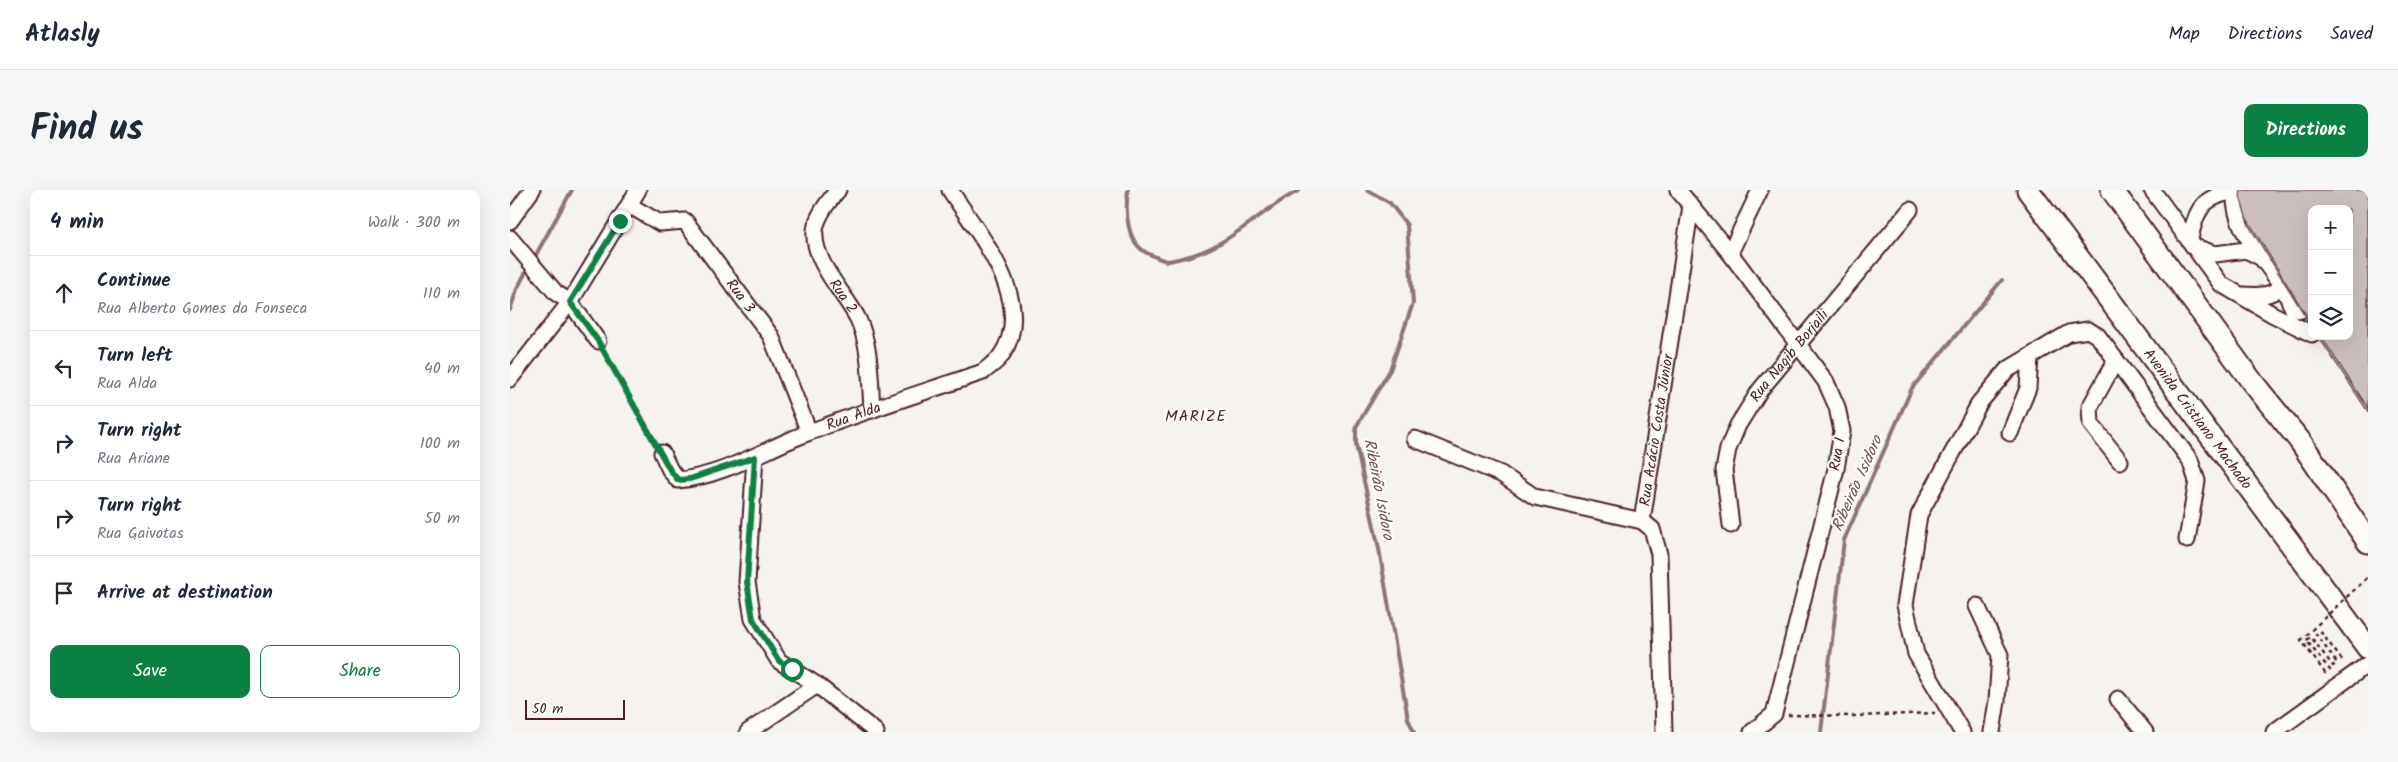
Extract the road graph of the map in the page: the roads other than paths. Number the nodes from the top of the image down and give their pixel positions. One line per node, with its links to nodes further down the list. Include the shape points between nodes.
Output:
1 (532, 190): 14 (street)
2 (638, 190): 11 (street)
3 (838, 190): 31 (street, Rua 2, via 823,211 815,230 819,252 830,275 858,319 868,351)
4 (950, 190): 31 (street, Rua Alda, via 1000,269 1011,296 1014,321 1008,343 1000,358 983,372)
5 (1678, 190): 12 (street)
6 (1760, 190): 18 (street)
7 (2028, 190): 44 (highway, Avenida Cristiano Machado)
8 (2112, 190): 39 (highway)
9 (2152, 190): 16 (street)
10 (2237, 190): 16 (street, via 2205,201 2192,223); 19 (street, via 2235,210 2244,235)
11 (629, 205): 23 (street); 32 (street, Rua 3, via 660,223 685,220 770,336)
12 (1692, 206): 18 (street, Rua 1); 38 (street, Rua Acácio Costa Júnior)
13 (1910, 210): 27 (street, Rua Nagib Borjaili)
14 (510, 221)
15 (510, 238): 23 (street, via 556,293)
16 (2192, 244): 17 (street, via 2216,254); 20 (street)
17 (2230, 252): 19 (street, via 2246,250); 20 (street, via 2211,266)
18 (1730, 253): 27 (street, Rua 1)
19 (2266, 258): 21 (street)
20 (2212, 271): 22 (street, via 2221,284)
21 (2283, 284): 22 (street, via 2266,294); 24 (street)
22 (2240, 295): 25 (street)
23 (570, 302): 26 (street); 30 (street)
24 (2297, 310)
25 (2308, 332)
26 (598, 341)
27 (1798, 344): 40 (street, Rua Nagib Borjaili, via 1760,390 1738,424 1728,449 1724,470); 51 (street, Rua 1, via 1826,382 1837,407 1842,431 1836,469 1774,714)
28 (2030, 356): 29 (street, via 2069,333 2088,330 2098,336); 33 (street, via 2028,388); 52 (street, via 2007,370 1980,402 1919,515 1905,605 1916,654)
29 (2116, 360): 37 (street, via 2090,407 2091,424); 41 (street, via 2190,460 2197,481)
30 (510, 379)
31 (872, 410): 32 (street, Rua Alda)
32 (809, 432): 36 (street, Rua Alda)
33 (2010, 433)
34 (1415, 438): 38 (street, via 1500,474 1536,497)
35 (662, 453): 36 (street, Rua Alda, via 678,480)
36 (755, 457): 46 (street, via 747,582 753,619 779,661)
37 (2120, 461)
38 (1642, 521): 50 (street, Rua Acácio Costa Júnior, via 1652,529 1659,554)
39 (2361, 524): 42 (highway)
40 (1731, 525)
41 (2187, 540)
42 (2368, 542)
43 (1977, 606): 53 (street, via 2000,655 1998,702)
44 (2368, 648)
45 (2368, 664): 55 (street)
46 (818, 686): 48 (street); 49 (street)
47 (2118, 698): 54 (street)
48 (748, 732)
49 (876, 732)
50 (1664, 732)
51 (1752, 732)
52 (1962, 732)
53 (1992, 732)
54 (2145, 732)
55 (2274, 732)

